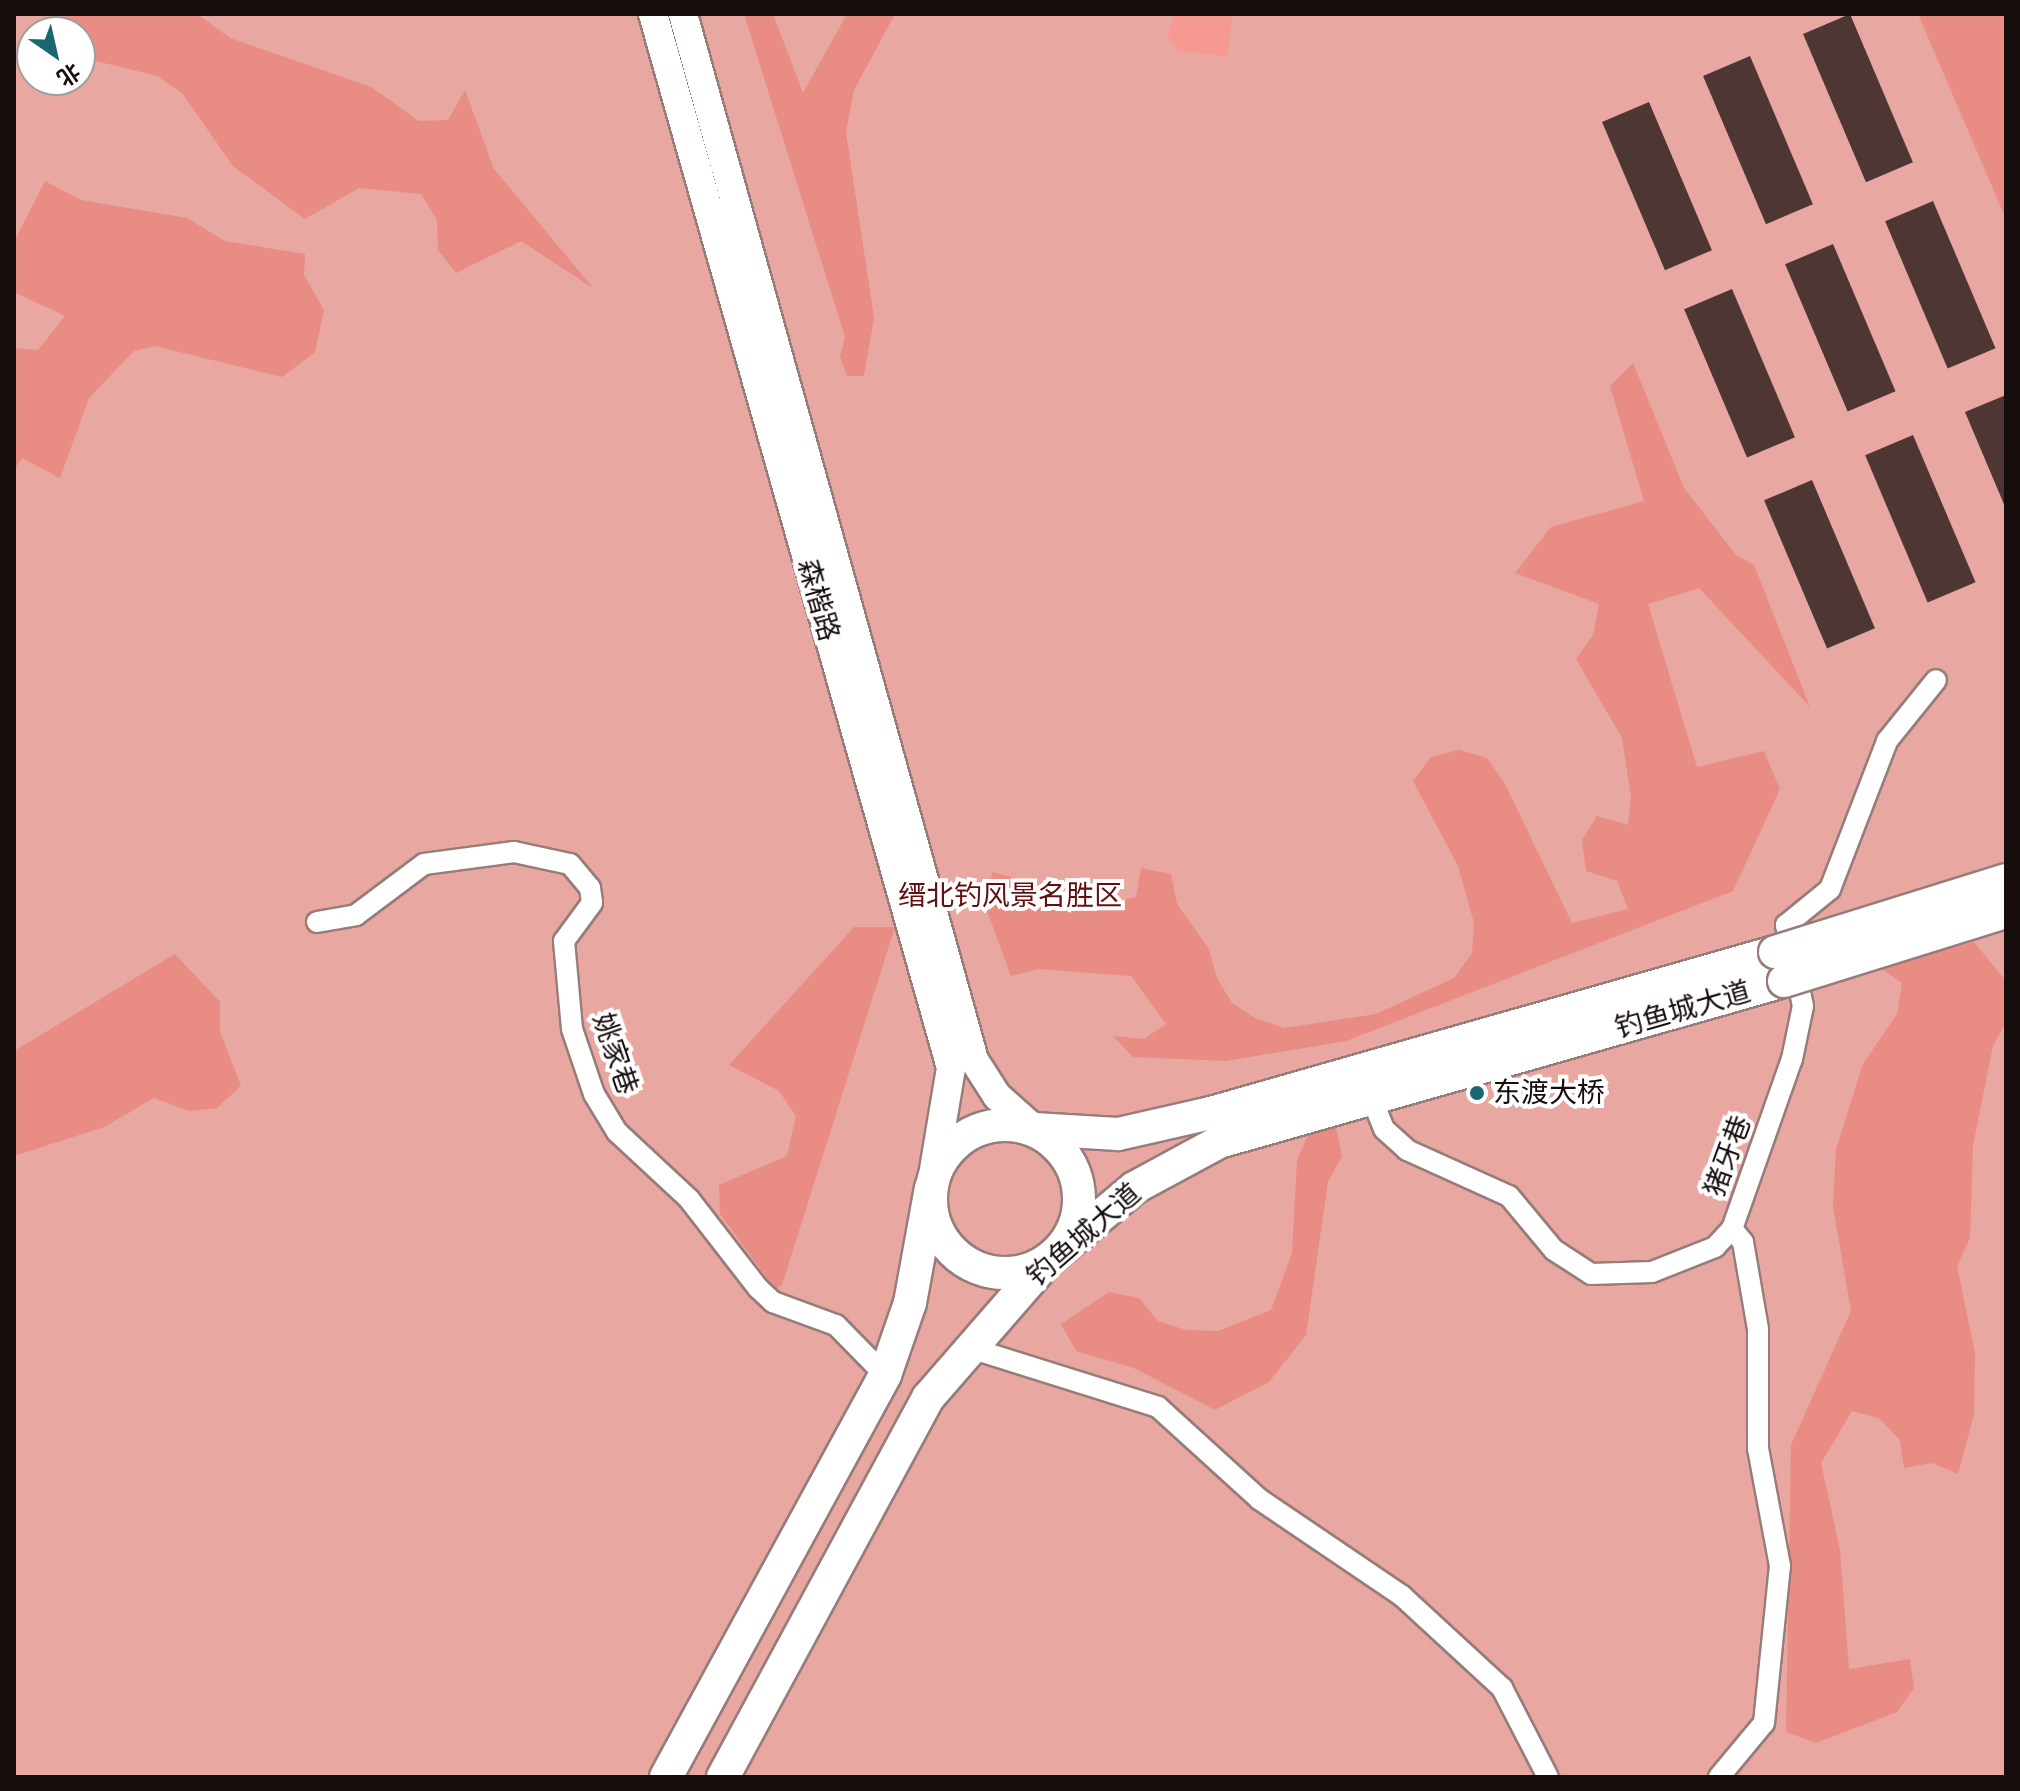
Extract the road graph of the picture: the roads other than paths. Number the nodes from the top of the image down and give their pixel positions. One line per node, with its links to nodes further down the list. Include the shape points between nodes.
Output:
1 (653, 14): 10 (main road, 森楷路, via 951,1068)
2 (683, 14): 9 (main road, 森楷路, via 974,1060 997,1096)
3 (1936, 680): 11 (street, 猪牙巷, via 1887,741 1830,889 1786,925 1803,1006 1792,1059)
4 (2006, 880): 7 (main road, bridge)
5 (2006, 912): 7 (main road, bridge)
6 (317, 922): 14 (street, 姚家巷, via 356,915 424,864 514,852 570,864 590,888 592,903 564,941 572,1029 594,1094 617,1132 689,1199 773,1302 836,1325)
7 (1780, 966): 8 (main road, 钓鱼城大道); 9 (main road, 钓鱼城大道, via 1118,1134)
8 (1372, 1099): 11 (street, via 1384,1129 1407,1150 1509,1196 1554,1250 1591,1274 1652,1272 1715,1247); 12 (main road, 钓鱼城大道, via 1219,1142 1134,1188)
9 (1034, 1129): 10 (main road, via 986,1126 964,1136 943,1159); 12 (main road, via 1054,1142 1078,1179 1076,1224)
10 (931, 1188): 12 (main road, via 940,1236 977,1268 1002,1273); 14 (main road, via 910,1303)
11 (1732, 1229): 18 (street, 猪牙巷, via 1743,1242 1758,1329 1758,1449 1780,1566 1764,1723)
12 (1048, 1260): 13 (main road, 钓鱼城大道)
13 (970, 1348): 16 (main road, 钓鱼城大道, via 928,1398); 17 (street, via 1158,1407 1259,1499 1402,1596 1502,1688)
14 (885, 1375): 15 (main road)
15 (666, 1777)
16 (723, 1777)
17 (1548, 1777)
18 (1719, 1777)

